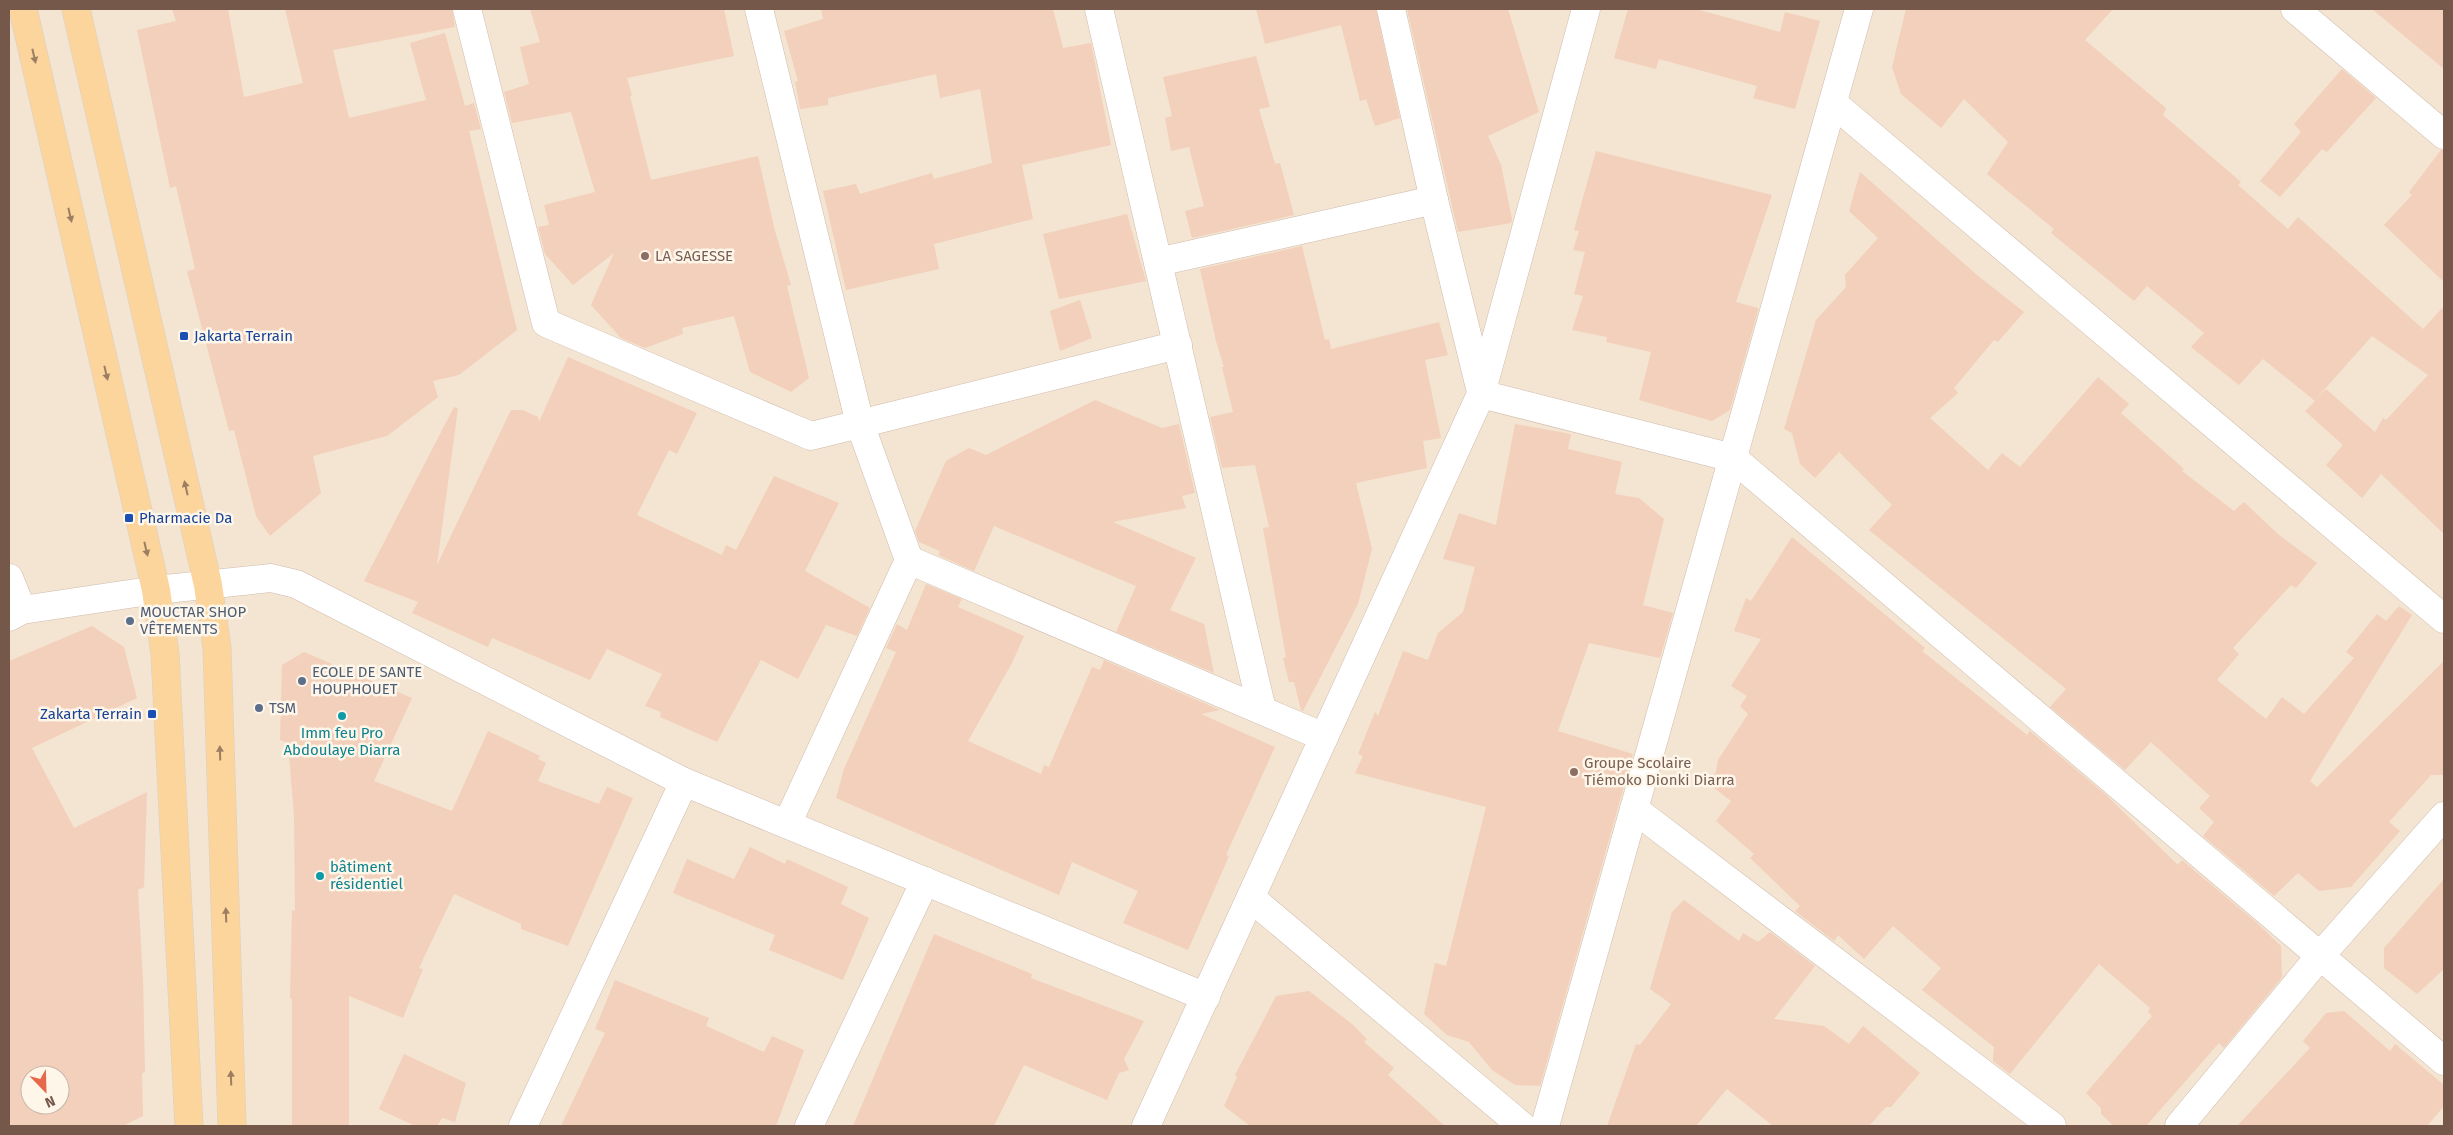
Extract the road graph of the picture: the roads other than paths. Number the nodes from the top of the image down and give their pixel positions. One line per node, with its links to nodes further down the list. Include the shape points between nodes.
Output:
1 (23, 9): 21 (main road, one-way to 21)
2 (76, 9): 20 (main road, one-way to 2)
3 (467, 9): 16 (street, via 546,323 811,436)
4 (759, 9): 16 (street)
5 (1099, 9): 13 (street)
6 (1391, 9): 12 (street)
7 (1586, 9): 15 (street)
8 (1859, 9): 10 (street)
9 (2295, 9): 11 (street)
10 (1833, 103): 17 (street); 23 (street)
11 (2444, 135)
12 (1434, 200): 13 (street); 15 (street)
13 (1158, 262): 14 (street)
14 (1178, 345): 16 (street); 24 (street)
15 (1481, 394): 17 (street); 25 (street)
16 (860, 424): 18 (street)
17 (1733, 458): 27 (street); 32 (street)
18 (909, 560): 24 (street); 29 (street)
19 (9, 578): 22 (street)
20 (208, 585): 21 (street); 26 (street, via 271,578 296,584); 36 (main road, one-way to 20, via 217,648)
21 (156, 590): 22 (street); 35 (main road, via 165,654)
22 (16, 614)
23 (2444, 618)
24 (1262, 710): 25 (street)
25 (1324, 737): 31 (street)
26 (684, 782): 29 (street); 37 (street)
27 (1634, 809): 41 (street); 42 (street)
28 (2444, 816): 32 (street)
29 (787, 824): 30 (street)
30 (925, 881): 33 (street); 38 (street)
31 (1251, 898): 33 (street); 40 (street)
32 (2320, 956): 34 (street); 43 (street)
33 (1206, 997): 39 (street)
34 (2444, 1061)
35 (190, 1126)
36 (232, 1126)
37 (522, 1126)
38 (810, 1126)
39 (1146, 1126)
40 (1522, 1126)
41 (1545, 1126)
42 (2052, 1126)
43 (2179, 1126)

